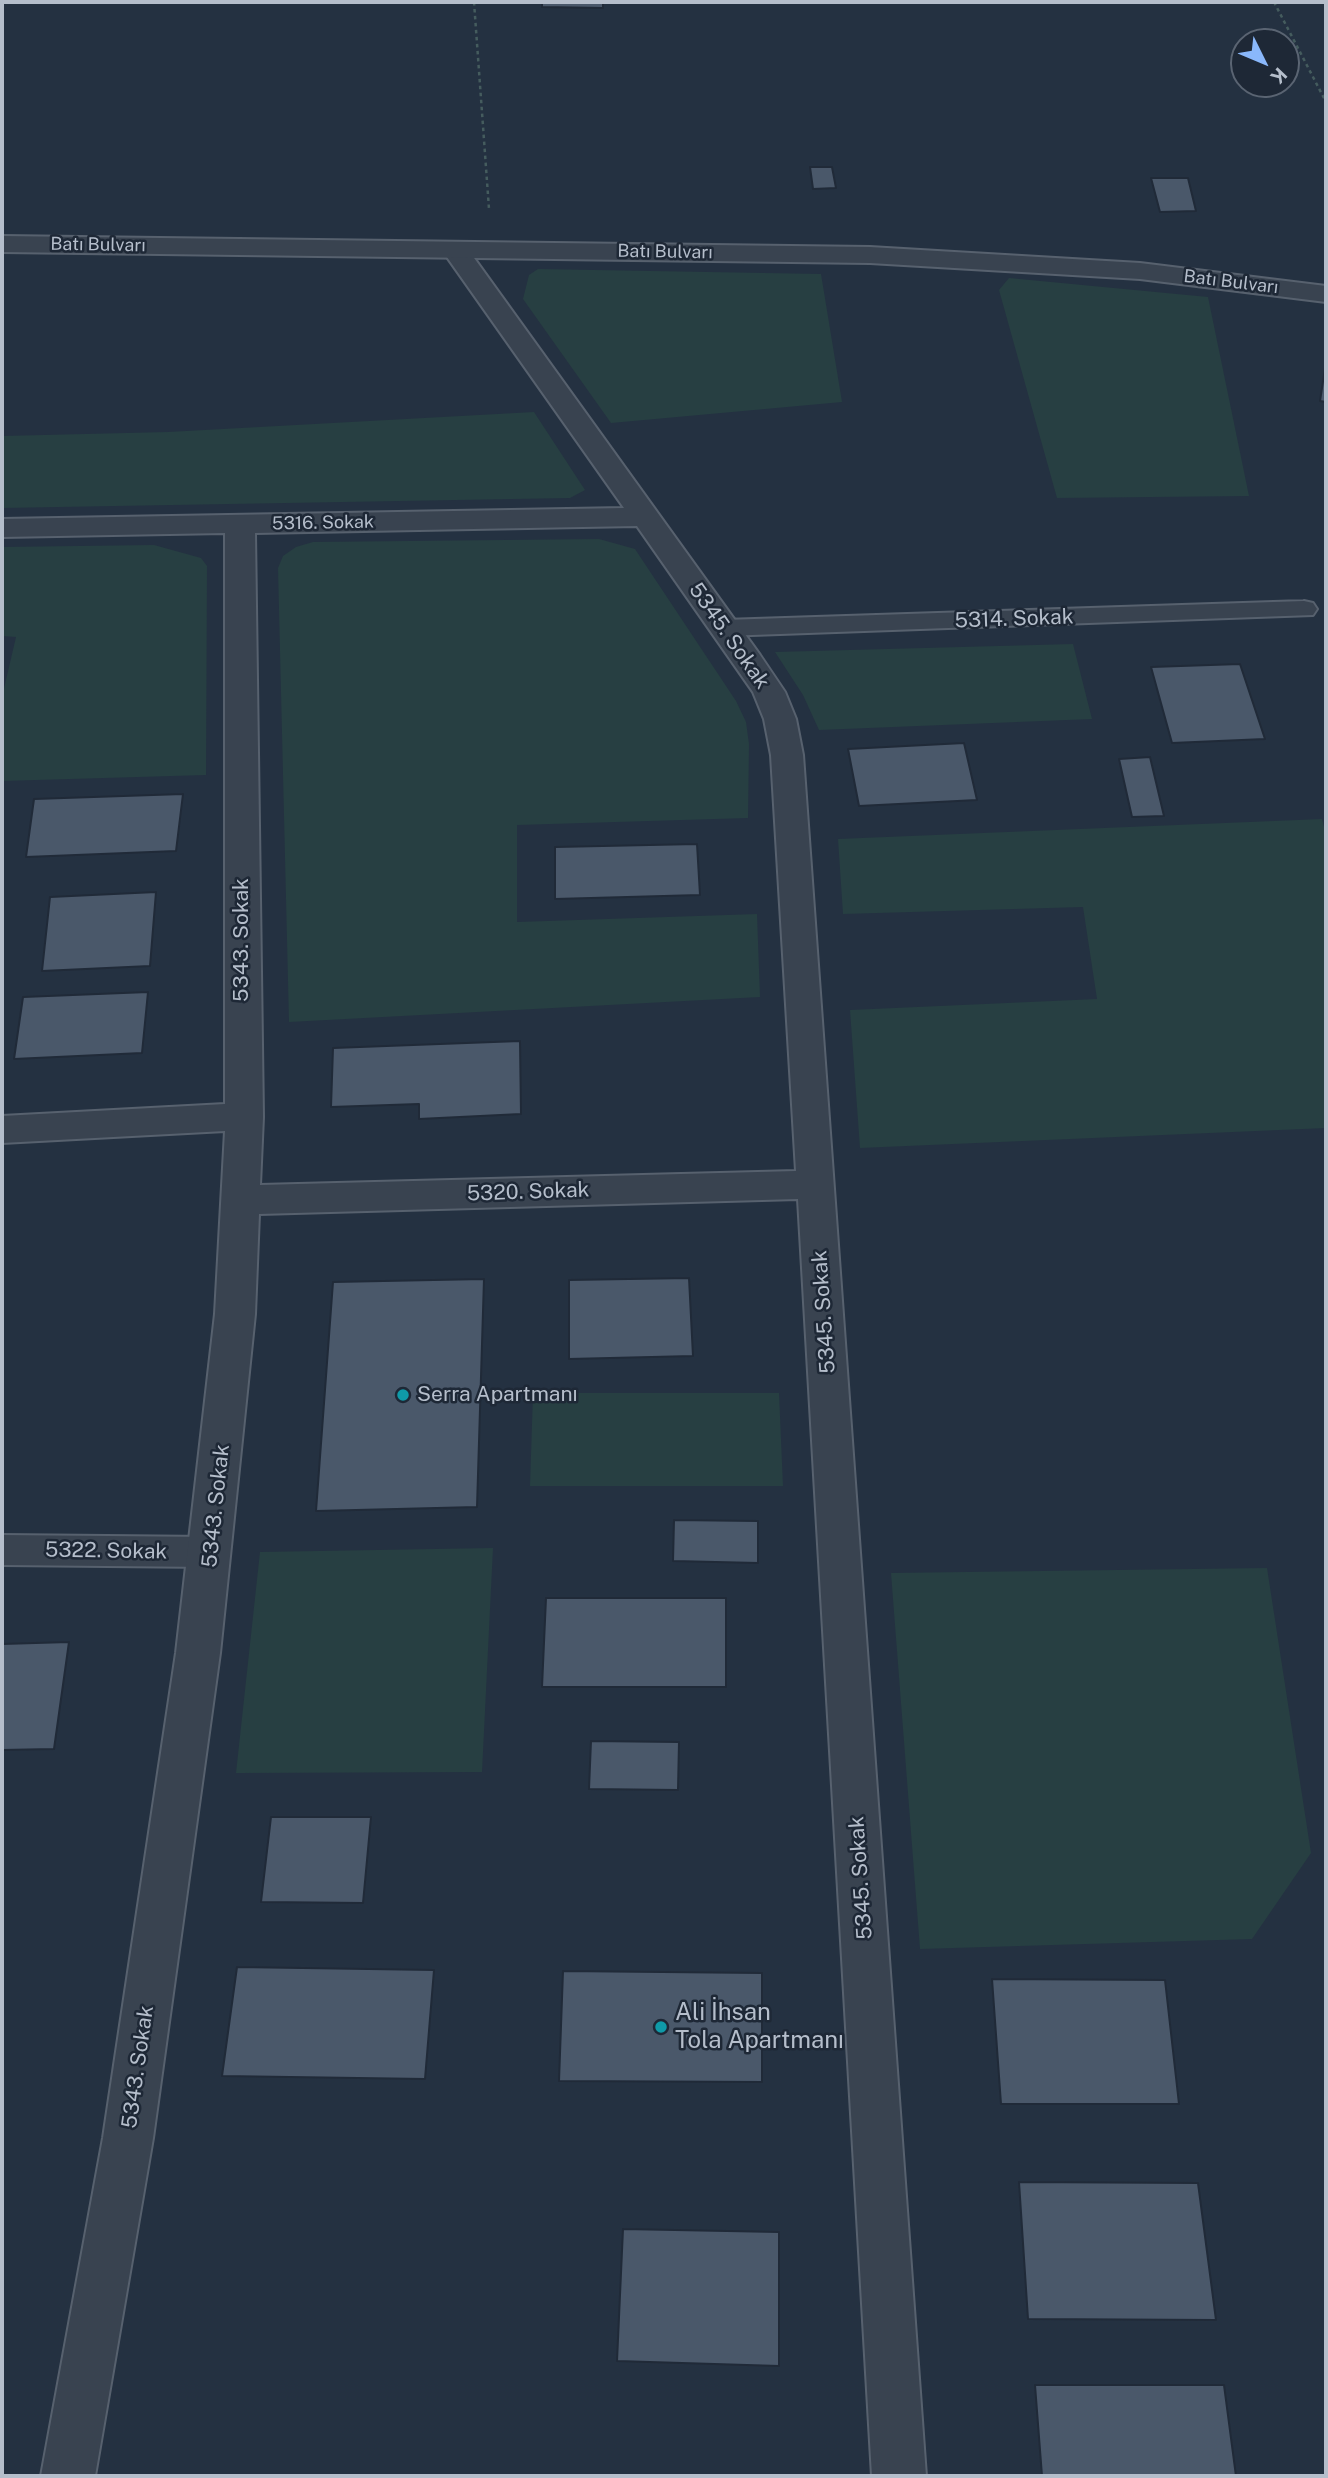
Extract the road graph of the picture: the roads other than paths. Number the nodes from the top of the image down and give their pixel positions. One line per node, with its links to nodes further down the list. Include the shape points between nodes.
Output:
1 (2, 221): 4 (street, Batı Bulvarı, via 951,236 1134,248)
2 (2, 244): 3 (street, Batı Bulvarı)
3 (455, 250): 5 (street, Batı Bulvarı, via 1016,261); 6 (street, 5345. Sokak)
4 (1326, 270)
5 (1326, 294)
6 (644, 517): 7 (street, 5316. Sokak); 10 (street, 5345. Sokak)
7 (240, 525): 8 (street, 5316. Sokak); 11 (street, 5343. Sokak)
8 (2, 528)
9 (1304, 609): 10 (lane, 5314. Sokak)
10 (724, 628): 13 (street, 5345. Sokak, via 769,692 780,719 786,755)
11 (243, 1118): 12 (street); 14 (street, 5343. Sokak)
12 (2, 1129)
13 (816, 1184): 14 (street, 5320. Sokak); 18 (street, 5345. Sokak)
14 (240, 1200): 16 (street, 5343. Sokak, via 235,1314)
15 (2, 1550): 16 (lane, 5322. Sokak)
16 (211, 1552): 17 (street, 5343. Sokak, via 128,2138)
17 (68, 2476)
18 (899, 2476)

